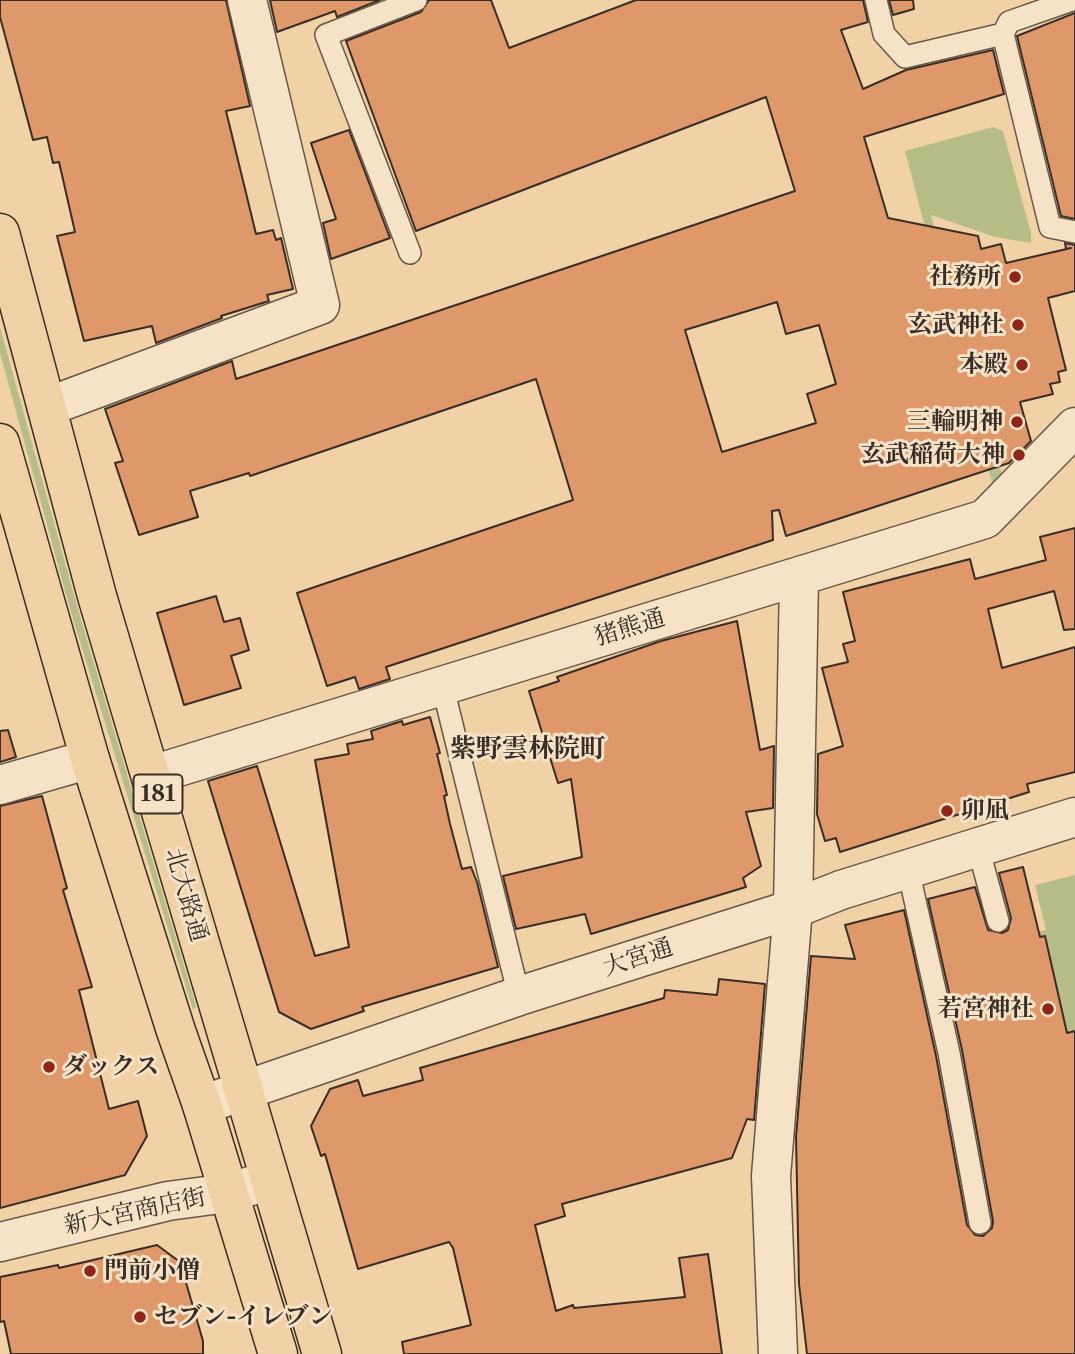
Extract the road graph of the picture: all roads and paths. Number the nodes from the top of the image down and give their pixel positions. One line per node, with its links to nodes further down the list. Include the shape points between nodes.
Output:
1 (247, 0): 10 (street, via 320,305)
2 (416, 0): 9 (lane, via 326,35)
3 (876, 0): 6 (lane, via 884,34 905,57)
4 (1072, 0): 5 (lane)
5 (1029, 7): 6 (lane, via 1009,22)
6 (1003, 34): 7 (lane, via 1050,227)
7 (1075, 232)
8 (0, 233): 10 (main road, 北大路通 / 181)
9 (410, 253)
10 (47, 407): 16 (main road, 北大路通 / 181, via 97,596)
11 (1075, 427): 13 (street, 猪熊通, via 985,519)
12 (0, 443): 15 (main road, 北大路通 / 181)
13 (799, 577): 14 (street, 猪熊通); 21 (street)
14 (442, 684): 16 (street, 猪熊通); 23 (lane)
15 (90, 759): 17 (street); 25 (main road, 北大路通 / 181)
16 (152, 775): 24 (main road, 北大路通 / 181)
17 (0, 785)
18 (1075, 817): 19 (street, 大宮通)
19 (978, 847): 20 (street, 大宮通); 22 (lane)
20 (908, 869): 21 (street, 大宮通); 28 (lane, via 949,1053)
21 (793, 909): 23 (street, 大宮通); 32 (street, via 771,1176)
22 (999, 921)
23 (519, 996): 24 (street, 大宮通)
24 (242, 1091): 25 (street, 大宮通); 26 (main road, 北大路通 / 181)
25 (202, 1105): 27 (main road, 北大路通 / 181)
26 (270, 1180): 27 (street, 新大宮商店街); 31 (main road, 北大路通 / 181)
27 (228, 1193): 29 (street, 新大宮商店街, via 168,1200); 30 (main road, 北大路通 / 181)
28 (980, 1223)
29 (0, 1242)
30 (278, 1354)
31 (322, 1354)
32 (778, 1354)

